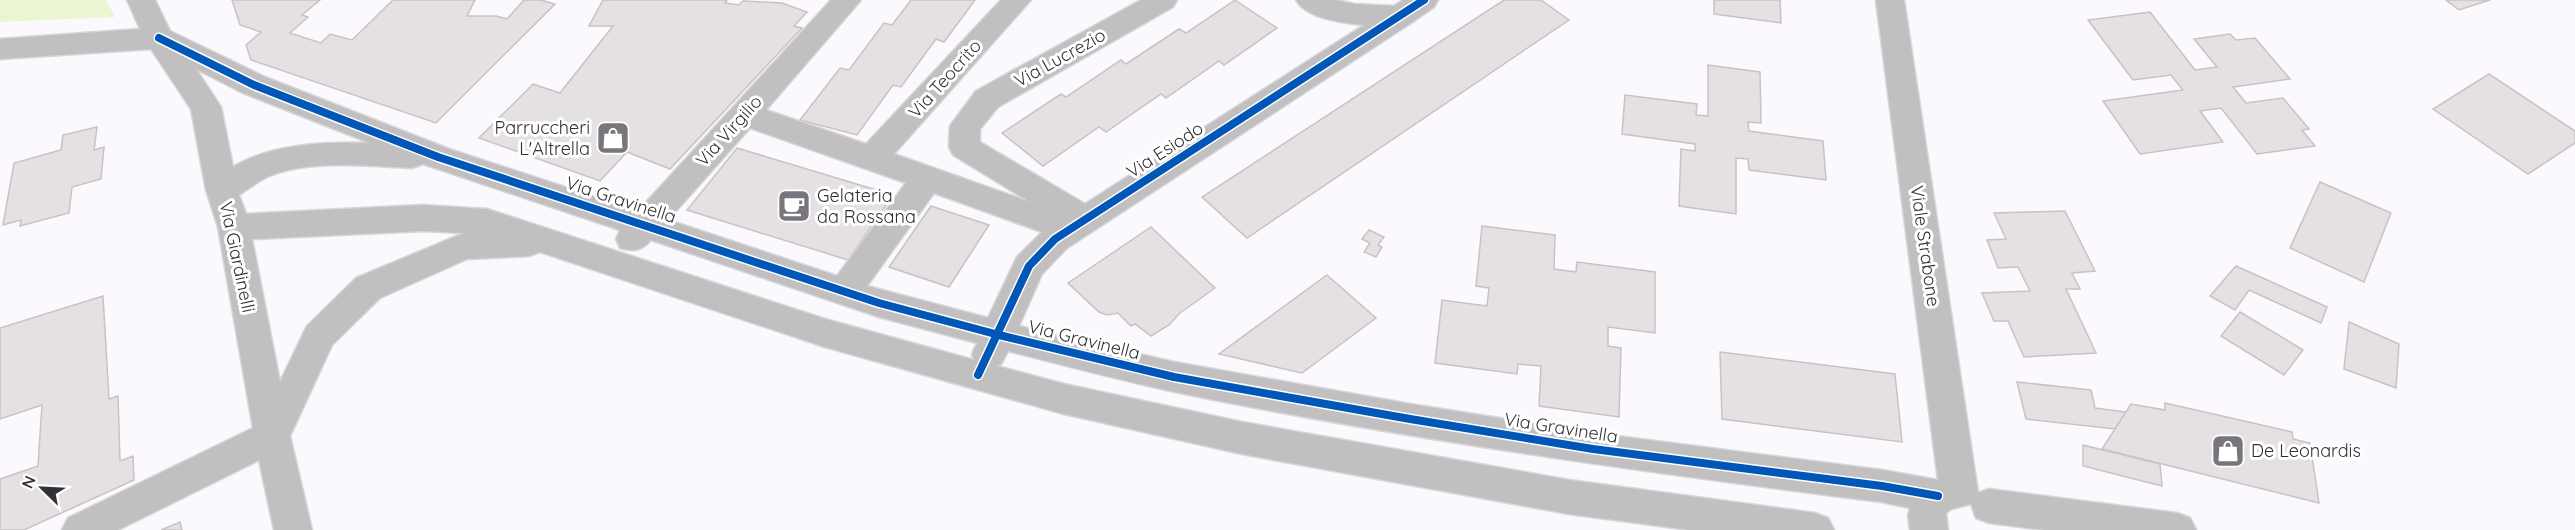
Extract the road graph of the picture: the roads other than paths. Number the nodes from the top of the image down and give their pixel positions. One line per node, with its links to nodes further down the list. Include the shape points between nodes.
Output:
1 (141, 0): 8 (street, Via Giardinelli)
2 (847, 0): 11 (street, Via Virgilio)
3 (1017, 0): 10 (street, Via Teocrito)
4 (1163, 0): 12 (street, Via Lucrezio, via 987,99)
5 (1310, 0): 7 (street, via 1330,10 1361,16)
6 (1890, 0): 26 (street, Viale Strabone)
7 (1405, 5): 18 (street, Via Esiodo)
8 (159, 38): 9 (street); 13 (street, Via Gravinella, via 254,85); 16 (street, Via Giardinelli, via 206,107)
9 (0, 49)
10 (921, 106): 12 (street); 14 (street, Via Teocrito)
11 (745, 114): 14 (street); 17 (street, Via Virgilio)
12 (965, 126): 18 (street, via 964,147)
13 (438, 157): 16 (street, via 362,154 286,160 258,168); 17 (street, Via Gravinella)
14 (872, 158): 15 (street)
15 (928, 178): 18 (street); 22 (street)
16 (222, 190): 19 (street, Via Giardinelli)
17 (645, 224): 21 (street, Via Virgilio); 22 (street, Via Gravinella)
18 (1079, 224): 23 (street, Via Esiodo, via 1055,239 1029,267)
19 (234, 227): 20 (street, via 423,218 487,222); 25 (street, Via Giardinelli)
20 (549, 242): 21 (street); 25 (street, via 464,246 368,288 320,336)
21 (611, 262): 24 (street, via 825,333)
22 (844, 292): 23 (street, Via Gravinella)
23 (999, 334): 24 (street, Via Esiodo); 26 (street, Via Gravinella, via 1174,377 1593,449 1882,486)
24 (978, 375): 29 (street, via 1064,399 1242,438 1569,497)
25 (272, 436): 27 (street); 28 (street, Via Giardinelli)
26 (1964, 511): 30 (street, Via Gravinella)
27 (81, 530)
28 (293, 530)
29 (1815, 530)
30 (2177, 530)

